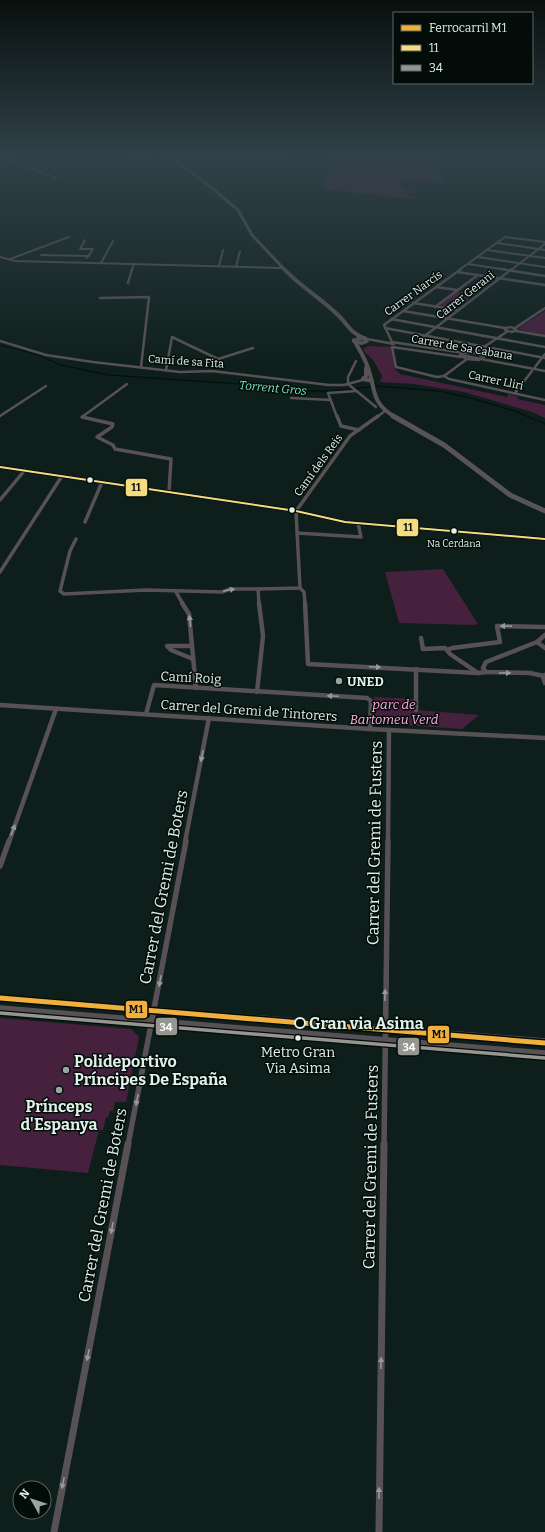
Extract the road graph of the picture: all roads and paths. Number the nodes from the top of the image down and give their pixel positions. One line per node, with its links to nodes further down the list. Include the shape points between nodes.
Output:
1 (247, 226): 27 (street)
2 (69, 237): 18 (street)
3 (86, 240): 13 (street, via 80,249 92,249)
4 (113, 241): 20 (street)
5 (497, 243): 6 (street, Carrer Narcís, via 507,237); 7 (street); 9 (street, Carrer Narcís)
6 (545, 243): 7 (street, Carrer Gerani)
7 (538, 249): 10 (street); 14 (street, Carrer Gerani)
8 (223, 250): 24 (street)
9 (487, 250): 14 (street); 15 (street, Carrer Narcís)
10 (545, 250)
11 (240, 252): 25 (street)
12 (41, 254): 13 (street)
13 (89, 256): 19 (street)
14 (529, 256): 17 (street); 21 (street, Carrer Gerani)
15 (478, 257): 21 (street); 23 (street, Carrer Narcís)
16 (0, 258): 18 (street)
17 (545, 258)
18 (10, 260): 19 (street)
19 (85, 262): 20 (street)
20 (101, 263): 22 (street)
21 (520, 263): 26 (street); 28 (street, Carrer Gerani)
22 (134, 264): 24 (street); 33 (street)
23 (468, 264): 28 (street); 29 (street, Carrer Narcís)
24 (219, 266): 25 (street)
25 (236, 267): 27 (street)
26 (545, 267)
27 (283, 268): 49 (street, via 339,316)
28 (510, 271): 31 (street); 32 (street, Carrer Gerani)
29 (457, 272): 30 (street); 35 (street, Carrer Narcís)
30 (478, 275): 32 (street); 36 (street)
31 (545, 276)
32 (500, 278): 34 (street); 41 (street, Carrer Gerani)
33 (128, 283)
34 (545, 285)
35 (436, 287): 36 (street); 38 (street, Carrer Narcís)
36 (457, 290): 39 (street)
37 (100, 298): 70 (street, via 149,297)
38 (413, 303): 39 (street); 42 (street, Carrer Narcís)
39 (435, 306): 41 (street)
40 (545, 308): 47 (street)
41 (458, 310): 43 (street, Carrer Gerani)
42 (403, 311): 43 (street); 44 (street, Carrer Narcís)
43 (448, 318): 45 (street, Carrer Gerani); 48 (street)
44 (391, 319): 45 (street); 46 (street, Carrer Narcís, via 385,323)
45 (437, 327): 50 (street, Carrer Gerani); 53 (street)
46 (385, 328): 50 (street); 57 (street, Carrer Narcís, via 392,342)
47 (515, 329): 48 (street); 51 (street)
48 (506, 330): 53 (street)
49 (354, 333): 52 (street); 54 (street)
50 (426, 336): 57 (street, Carrer Gerani); 58 (street)
51 (545, 336)
52 (362, 337): 54 (street); 56 (street)
53 (498, 338): 58 (street); 59 (street)
54 (354, 340): 56 (street)
55 (0, 341): 70 (street, Camí de sa Fita, via 46,356)
56 (363, 342): 63 (street, Carrer de Sa Cabana, via 376,341); 69 (street, via 360,352)
57 (413, 345): 63 (street)
58 (486, 346): 61 (street); 65 (street)
59 (545, 347)
60 (253, 348): 72 (street, via 218,359 172,337)
61 (475, 353): 63 (street); 64 (street)
62 (545, 354): 65 (street)
63 (462, 355): 64 (street, Carrer de Sa Cabana); 66 (street); 75 (street, Carrer Lliri, via 392,347 396,367 437,377)
64 (481, 357): 67 (street); 71 (street); 74 (street, Carrer de Sa Cabana)
65 (544, 358): 71 (street)
66 (467, 360): 67 (street); 75 (street)
67 (476, 360): 73 (street)
68 (356, 361): 79 (street, via 348,378)
69 (368, 366): 76 (street); 77 (street)
70 (141, 367): 72 (street, Camí de sa Fita)
71 (535, 367): 74 (street)
72 (166, 370): 79 (street, Camí de sa Fita, via 212,371 329,385)
73 (532, 371): 74 (street); 82 (street)
74 (545, 371)
75 (444, 376): 82 (street, Carrer Lliri)
76 (363, 379): 77 (street); 79 (street, Camí de sa Fita)
77 (372, 380): 87 (street, via 377,402)
78 (127, 384): 94 (street, via 82,417 113,424 97,437 113,445 115,449 171,459)
79 (349, 385): 81 (street)
80 (46, 386): 88 (street)
81 (356, 391): 84 (street, via 328,393); 86 (street)
82 (515, 393): 85 (street, Carrer Lliri)
83 (291, 398): 84 (street)
84 (331, 400): 89 (street, via 341,426)
85 (545, 400)
86 (376, 407)
87 (385, 411): 89 (street, Camí dels Reis); 97 (street, via 444,445 510,495)
88 (0, 416)
89 (359, 430): 96 (street, Camí dels Reis, via 350,436)
90 (0, 467): 91 (street, Camí dels Reis)
91 (25, 470): 92 (street, Camí dels Reis); 95 (street)
92 (62, 476): 93 (street, Camí dels Reis); 103 (street)
93 (102, 482): 94 (street, Camí dels Reis); 98 (street)
94 (169, 492): 96 (street, Camí dels Reis)
95 (0, 500)
96 (296, 511): 99 (street); 100 (street)
97 (545, 511)
98 (85, 522)
99 (358, 523): 100 (street, via 361,537); 102 (street)
100 (297, 533): 104 (street)
101 (76, 539): 106 (street, via 70,547 60,591 64,594 146,590)
102 (545, 539)
103 (0, 572)
104 (300, 588): 105 (street); 115 (street, one-way to 115, via 304,592 308,664)
105 (258, 589): 106 (street, one-way to 105); 120 (street, via 256,591 263,636)
106 (176, 592): 111 (street, one-way to 106, via 189,614)
107 (545, 626): 113 (street, one-way to 113, via 497,626 500,642)
108 (545, 635): 110 (street)
109 (421, 638): 113 (street, via 424,649)
110 (537, 642): 112 (street); 116 (street, via 486,662)
111 (192, 646): 114 (street); 114 (street, via 167,646)
112 (545, 648)
113 (447, 650): 117 (street)
114 (193, 659): 119 (street)
115 (416, 669): 117 (street); 123 (street)
116 (486, 672): 117 (street); 118 (street, one-way to 118, via 528,673)
117 (478, 673)
118 (545, 679)
119 (196, 688): 120 (street, Camí Roig); 124 (street, Camí Roig, via 154,686)
120 (257, 692): 126 (street, Camí Roig, one-way to 120, via 371,701 367,698)
121 (0, 705): 122 (street, Carrer del Gremi de Tintorers)
122 (56, 709): 124 (street, Carrer del Gremi de Tintorers); 129 (street, one-way to 122)
123 (416, 710)
124 (146, 714): 125 (street, Carrer del Gremi de Tintorers)
125 (209, 718): 126 (street, Carrer del Gremi de Tintorers); 132 (street, Carrer del Gremi de Boters, one-way to 132)
126 (370, 729): 127 (street, Carrer del Gremi de Tintorers)
127 (389, 730): 128 (street, Carrer del Gremi de Tintorers); 134 (street, Carrer del Gremi de Fusters, one-way to 127)
128 (545, 738)
129 (0, 866)
130 (0, 997): 132 (street)
131 (0, 1008): 133 (street)
132 (154, 1010): 133 (street, Carrer del Gremi de Boters); 134 (street)
133 (152, 1020): 135 (street); 138 (street, Carrer del Gremi de Boters, one-way to 138)
134 (384, 1027): 135 (street, Carrer del Gremi de Fusters); 136 (street)
135 (384, 1040): 137 (street); 139 (street, Carrer del Gremi de Fusters, one-way to 135)
136 (545, 1041)
137 (545, 1053)
138 (54, 1532)
139 (379, 1532)

